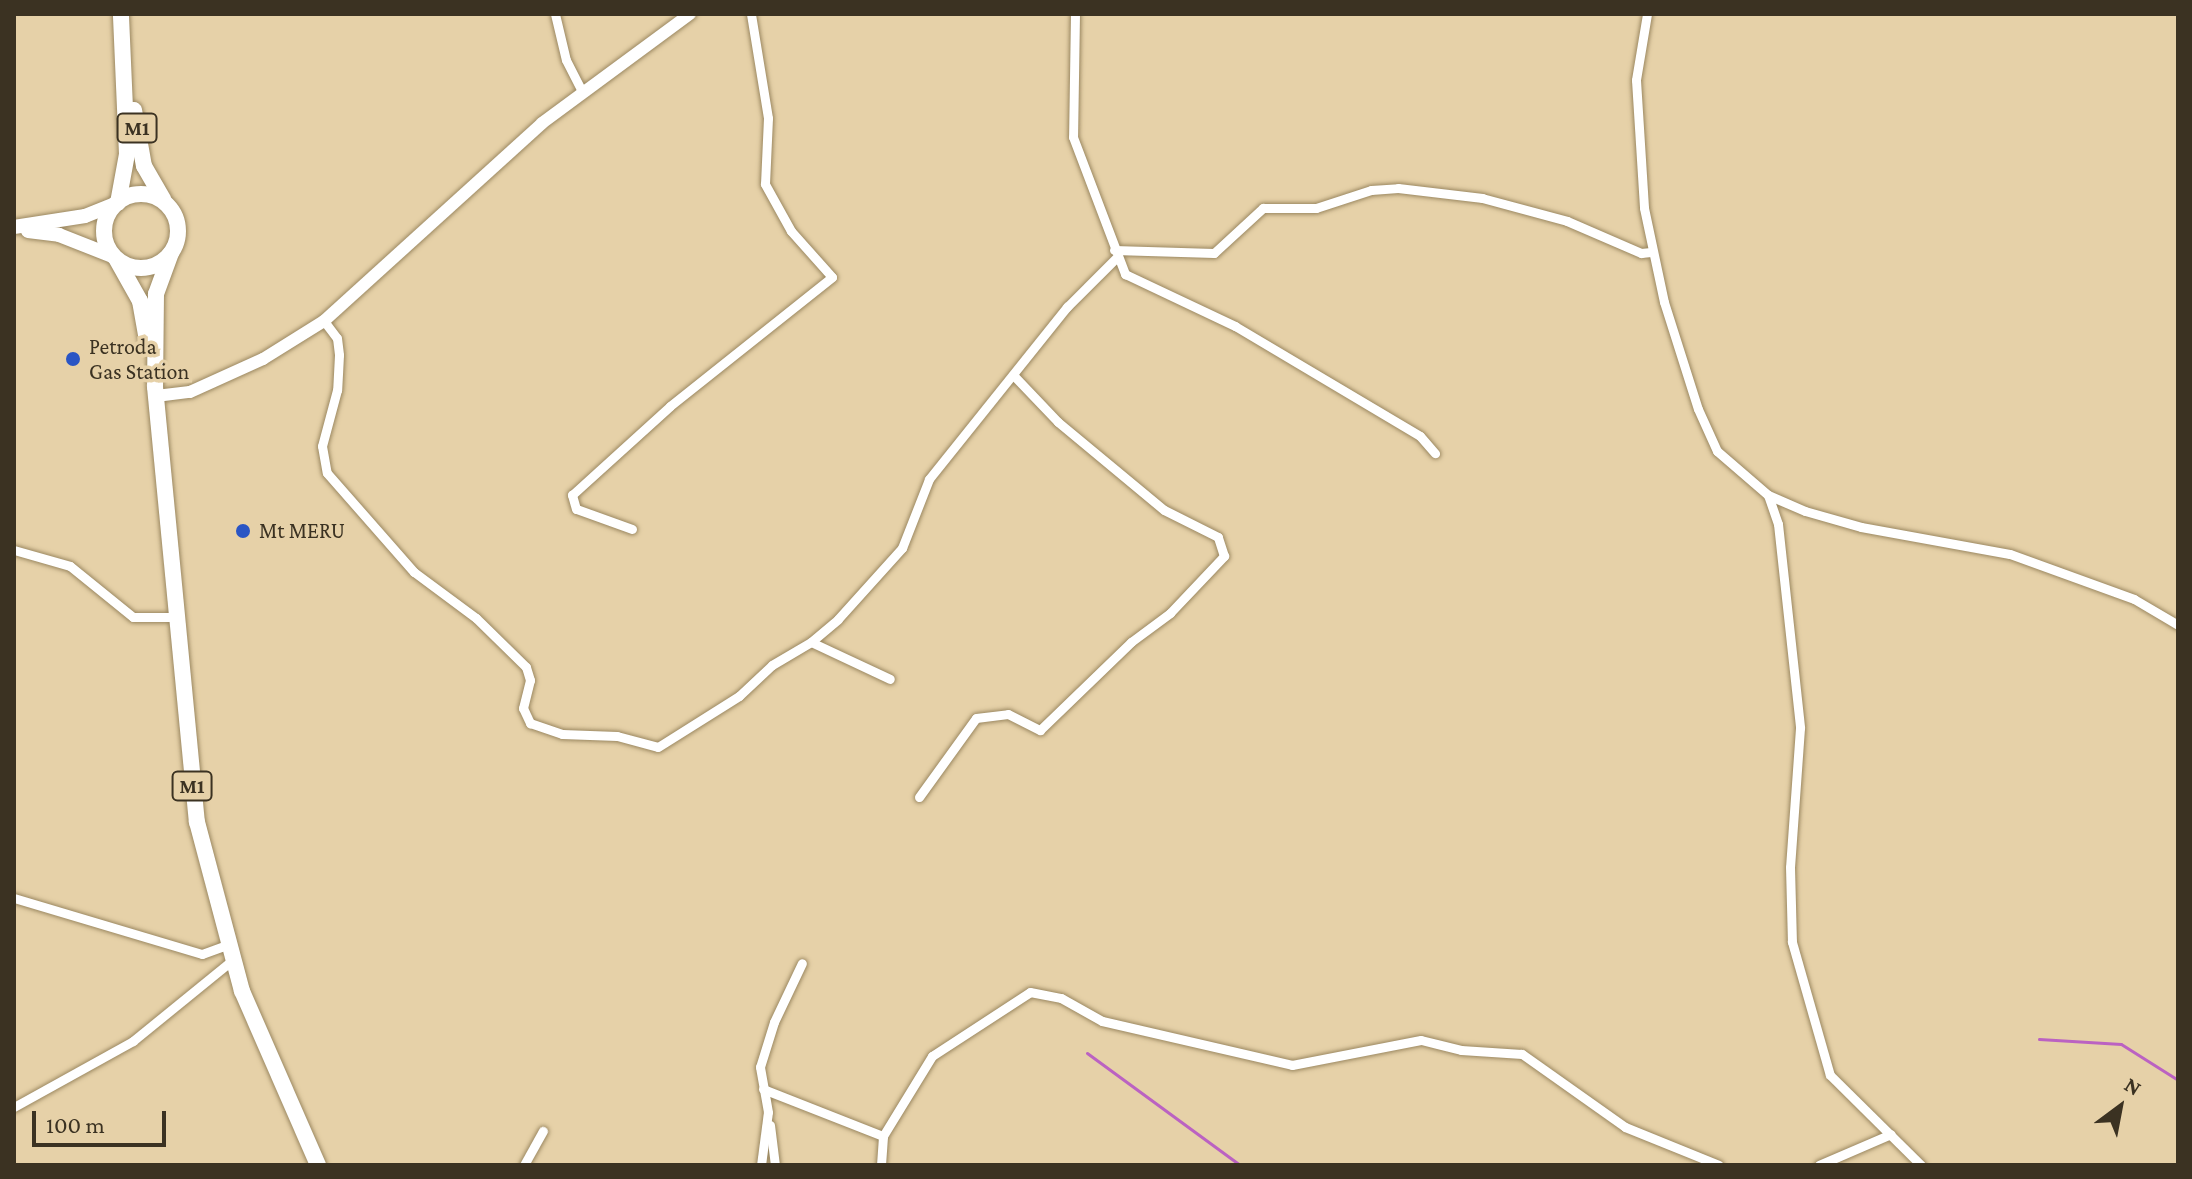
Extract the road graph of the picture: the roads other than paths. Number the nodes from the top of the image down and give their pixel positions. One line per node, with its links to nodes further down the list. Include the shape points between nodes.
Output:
1 (121, 14): 7 (highway, M1)
2 (555, 14): 8 (street, via 566,60)
3 (690, 14): 8 (street)
4 (751, 14): 21 (street, via 768,118 765,184 791,231 832,277 670,406 572,495 576,509)
5 (1075, 14): 14 (street, via 1073,137)
6 (1647, 14): 12 (street, via 1636,80)
7 (123, 42): 9 (highway, M1, via 126,163); 10 (highway, M1, via 144,166)
8 (582, 92): 16 (street)
9 (118, 203): 10 (highway, via 144,195); 11 (main road, via 85,216); 15 (highway, M1, via 105,233)
10 (169, 207): 13 (highway, M1, via 178,230)
11 (14, 228): 15 (main road, via 59,235)
12 (1651, 252): 14 (street, via 1482,198 1398,188 1371,190 1316,208 1263,208 1214,253); 20 (street, via 1706,432 1730,465)
13 (171, 253): 15 (highway, via 144,268); 18 (highway, M1, via 156,294)
14 (1115, 254): 17 (street); 19 (street, via 1135,280 1235,326 1420,436)
15 (115, 257): 18 (highway, M1, via 140,301)
16 (324, 321): 18 (street, via 263,359 203,386); 25 (street, via 337,338 339,355 337,390 322,446 327,473 414,572 476,618 526,667 530,680 523,708 535,727 665,745)
17 (1014, 376): 25 (street, via 929,479 902,548); 27 (street, via 1058,422 1164,510 1218,537 1224,556 1170,613 1131,642 1040,730 1008,714 976,718)
18 (156, 392): 23 (highway, M1)
19 (1435, 453)
20 (1768, 495): 24 (street, via 1861,527 2010,554 2134,599); 35 (street, via 1778,524 1800,728 1790,867 1792,942 1830,1075)
21 (632, 529)
22 (14, 550): 23 (street, via 63,562 133,617)
23 (176, 617): 29 (highway, M1, via 195,811)
24 (2178, 625)
25 (811, 642): 26 (street)
26 (890, 679)
27 (919, 797)
28 (14, 898): 29 (street, via 202,954)
29 (229, 953): 32 (street, via 133,1041); 37 (highway, M1, via 281,1088)
30 (802, 963): 31 (street, via 760,1067)
31 (763, 1089): 33 (street); 36 (street)
32 (14, 1107)
33 (768, 1112): 39 (street); 40 (street)
34 (543, 1131): 38 (street)
35 (1891, 1134): 43 (street); 44 (street)
36 (883, 1136): 41 (street); 42 (street, via 932,1056 1030,992 1061,998 1102,1021 1292,1065 1421,1040 1530,1057 1625,1127)
37 (318, 1165)
38 (524, 1165)
39 (761, 1165)
40 (775, 1165)
41 (881, 1165)
42 (1719, 1165)
43 (1819, 1165)
44 (1921, 1165)

